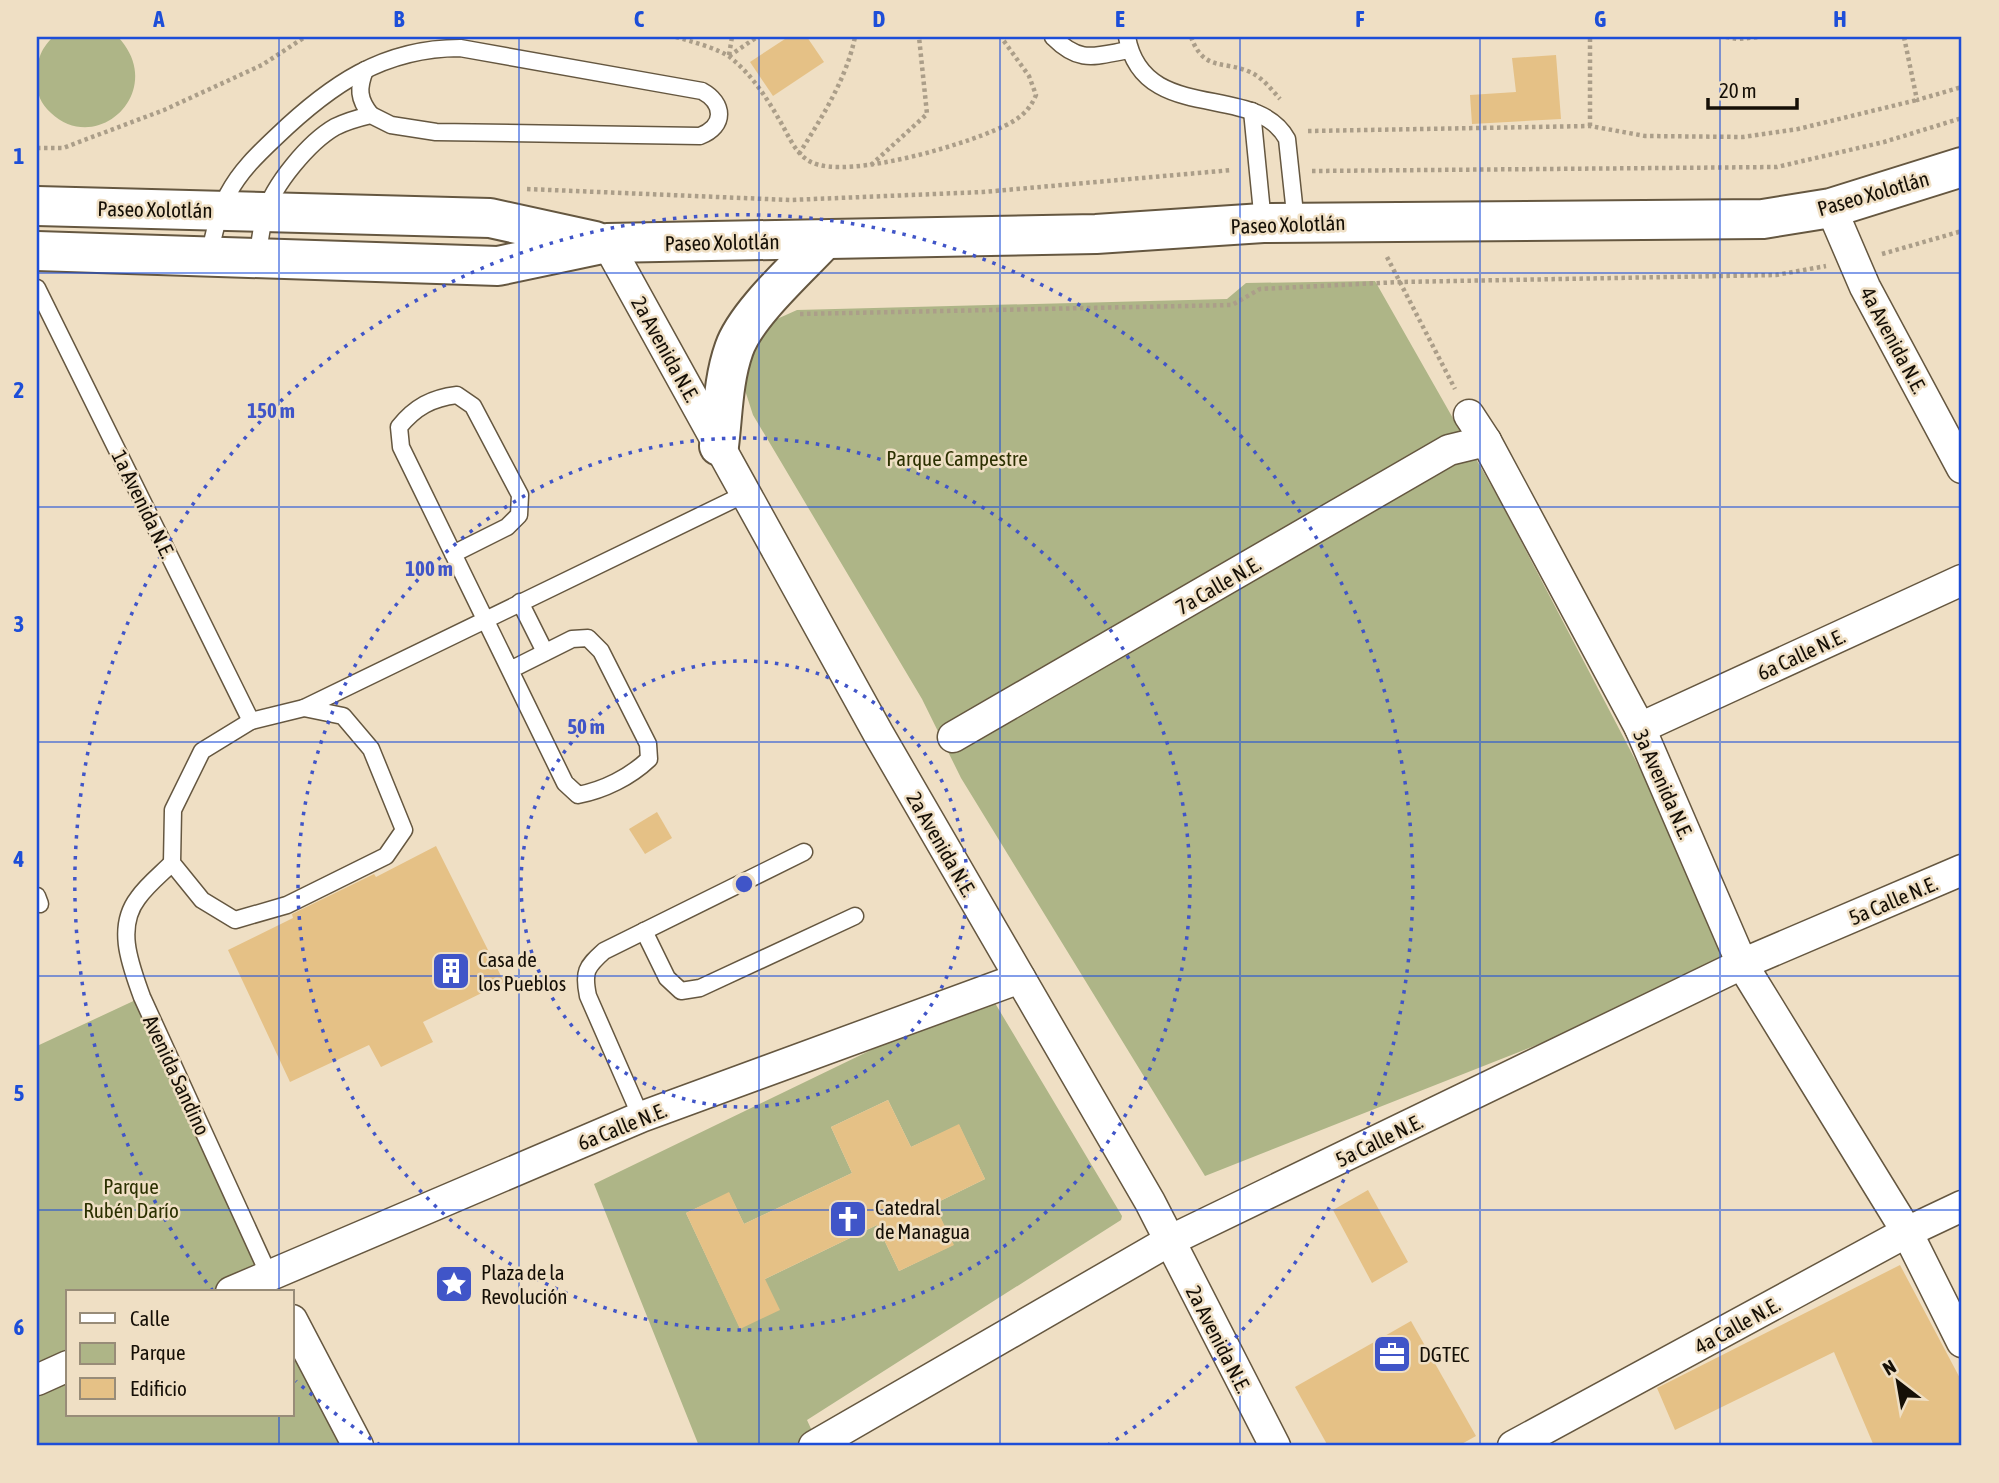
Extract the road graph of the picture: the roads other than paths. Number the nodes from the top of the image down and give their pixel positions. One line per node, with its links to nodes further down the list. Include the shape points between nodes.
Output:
1 (1053, 37): 2 (lane, via 1068,51 1087,57)
2 (1128, 43): 4 (lane, via 1142,71 1166,89)
3 (365, 70): 5 (lane, via 359,95); 5 (lane, via 431,48 460,48 702,90 713,97 718,122 701,136 436,132 391,125); 9 (lane, via 318,98 263,149 238,177)
4 (1252, 111): 11 (lane); 11 (lane, via 1276,122 1287,139)
5 (371, 115): 10 (lane, via 350,120 313,143 283,179)
6 (1962, 167): 8 (street, Paseo Xolotlán)
7 (37, 206): 9 (street, Paseo Xolotlán)
8 (1831, 208): 11 (street, Paseo Xolotlán, via 1763,219); 21 (street, 4a Avenida N.E., via 1853,261)
9 (220, 211): 10 (street, Paseo Xolotlán); 15 (lane)
10 (265, 213): 13 (street, Paseo Xolotlán, via 490,218); 16 (lane)
11 (1279, 223): 12 (street, Paseo Xolotlán, via 1096,234)
12 (824, 240): 13 (street, Paseo Xolotlán); 20 (street, via 755,316 735,347 726,380)
13 (607, 243): 16 (street, Paseo Xolotlán, via 499,266); 20 (street, 2a Avenida N.E.)
14 (37, 251): 15 (street, Paseo Xolotlán)
15 (209, 256): 16 (street, Paseo Xolotlán)
16 (257, 257)
17 (37, 288): 30 (lane, 1a Avenida N.E.)
18 (1469, 415): 19 (street, 3a Avenida N.E.)
19 (1486, 441): 31 (street, 3a Avenida N.E.); 32 (street, 7a Calle N.E., via 1449,450)
20 (719, 446): 22 (street, 2a Avenida N.E.)
21 (1962, 468)
22 (745, 494): 25 (lane); 39 (street, 2a Avenida N.E.)
23 (453, 554): 23 (lane, via 401,447 399,428 412,411 437,398 457,395 473,406 520,495 519,515 507,527); 26 (lane)
24 (1962, 580): 31 (street, 6a Calle N.E.)
25 (520, 602): 26 (lane); 27 (lane)
26 (485, 619): 28 (lane); 29 (lane)
27 (545, 652): 28 (lane); 28 (lane, via 572,639 588,638 601,651 648,744 649,759 638,770 596,792 578,795 565,783)
28 (509, 670)
29 (304, 708): 30 (lane); 34 (lane, via 343,716 371,749 404,830 386,856 287,905 235,920 202,900)
30 (251, 721): 34 (lane, via 202,751 173,810)
31 (1640, 728): 38 (street, 3a Avenida N.E.)
32 (953, 737)
33 (804, 852): 37 (lane)
34 (172, 863): 44 (lane, Avenida Sandino, via 136,900 125,928 129,960)
35 (1962, 870): 38 (street, 5a Calle N.E.)
36 (855, 916): 37 (lane, via 700,988 681,991 667,978)
37 (644, 931): 40 (lane, via 604,951 590,964 585,978 588,996)
38 (1742, 964): 42 (street, 3a Avenida N.E.); 43 (street, 5a Calle N.E.)
39 (1020, 978): 40 (street, 6a Calle N.E.); 43 (street, 2a Avenida N.E.)
40 (641, 1117): 44 (street, 6a Calle N.E.)
41 (1962, 1206): 42 (street, 4a Calle N.E.)
42 (1907, 1232): 47 (street, 3a Avenida N.E.); 53 (street, 4a Calle N.E.)
43 (1169, 1241): 51 (street, 5a Calle N.E.); 52 (street, 2a Avenida N.E.)
44 (273, 1284): 45 (street, 6a Calle N.E.)
45 (241, 1290)
46 (294, 1324): 50 (street)
47 (1962, 1342)
48 (66, 1367): 49 (street)
49 (37, 1380)
50 (358, 1446)
51 (818, 1446)
52 (1275, 1446)
53 (1513, 1446)

